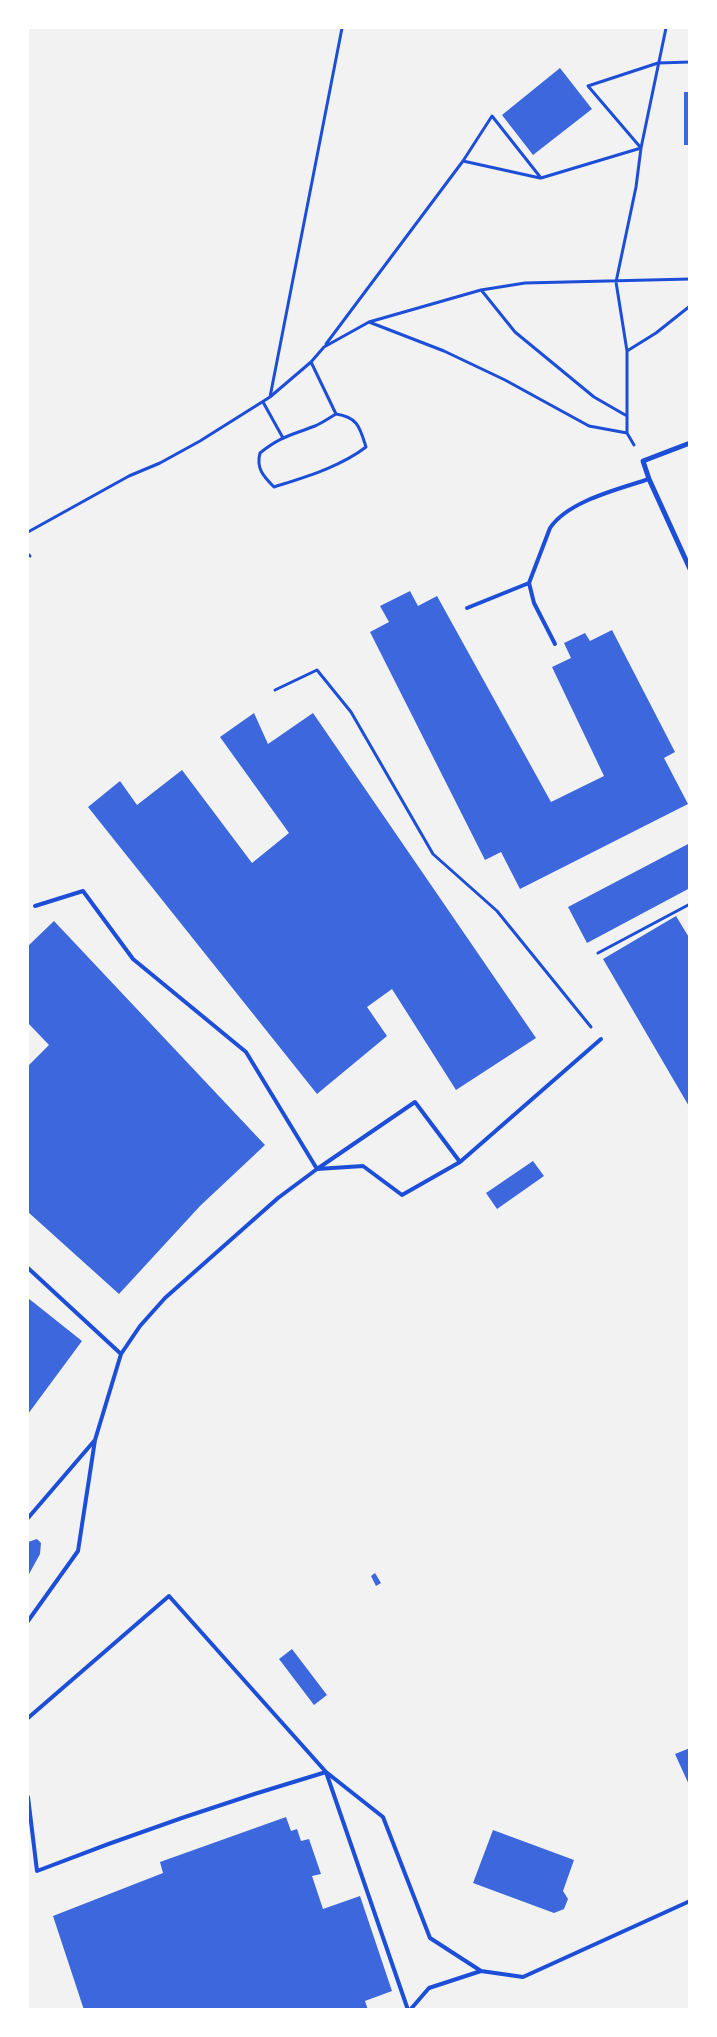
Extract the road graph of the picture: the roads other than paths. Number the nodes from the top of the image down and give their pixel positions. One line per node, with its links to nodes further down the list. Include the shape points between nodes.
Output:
1 (690, 443): 2 (street, via 643,461)
2 (649, 479): 3 (street); 4 (lane, via 599,495 572,509 553,524)
3 (690, 569)
4 (529, 583): 5 (lane); 6 (lane, via 534,603)
5 (467, 608)
6 (555, 644)
7 (35, 906): 10 (lane, via 83,891 133,959 246,1052)
8 (601, 1040): 9 (lane)
9 (460, 1162): 10 (lane, via 402,1195 363,1166); 10 (lane, via 415,1102)
10 (317, 1169): 12 (lane, via 278,1198 165,1298)
11 (28, 1268): 12 (lane)
12 (121, 1354): 13 (lane)
13 (95, 1440): 14 (lane); 15 (lane, via 78,1550)
14 (28, 1518)
15 (28, 1621)
16 (28, 1718): 17 (lane, via 169,1596)
17 (326, 1772): 18 (lane, via 122,1838 37,1870); 20 (lane, via 383,1817 430,1938); 21 (lane)
18 (28, 1797)
19 (690, 1901): 20 (lane, via 523,1977)
20 (481, 1971): 21 (lane, via 429,1988)
21 (409, 2010)

